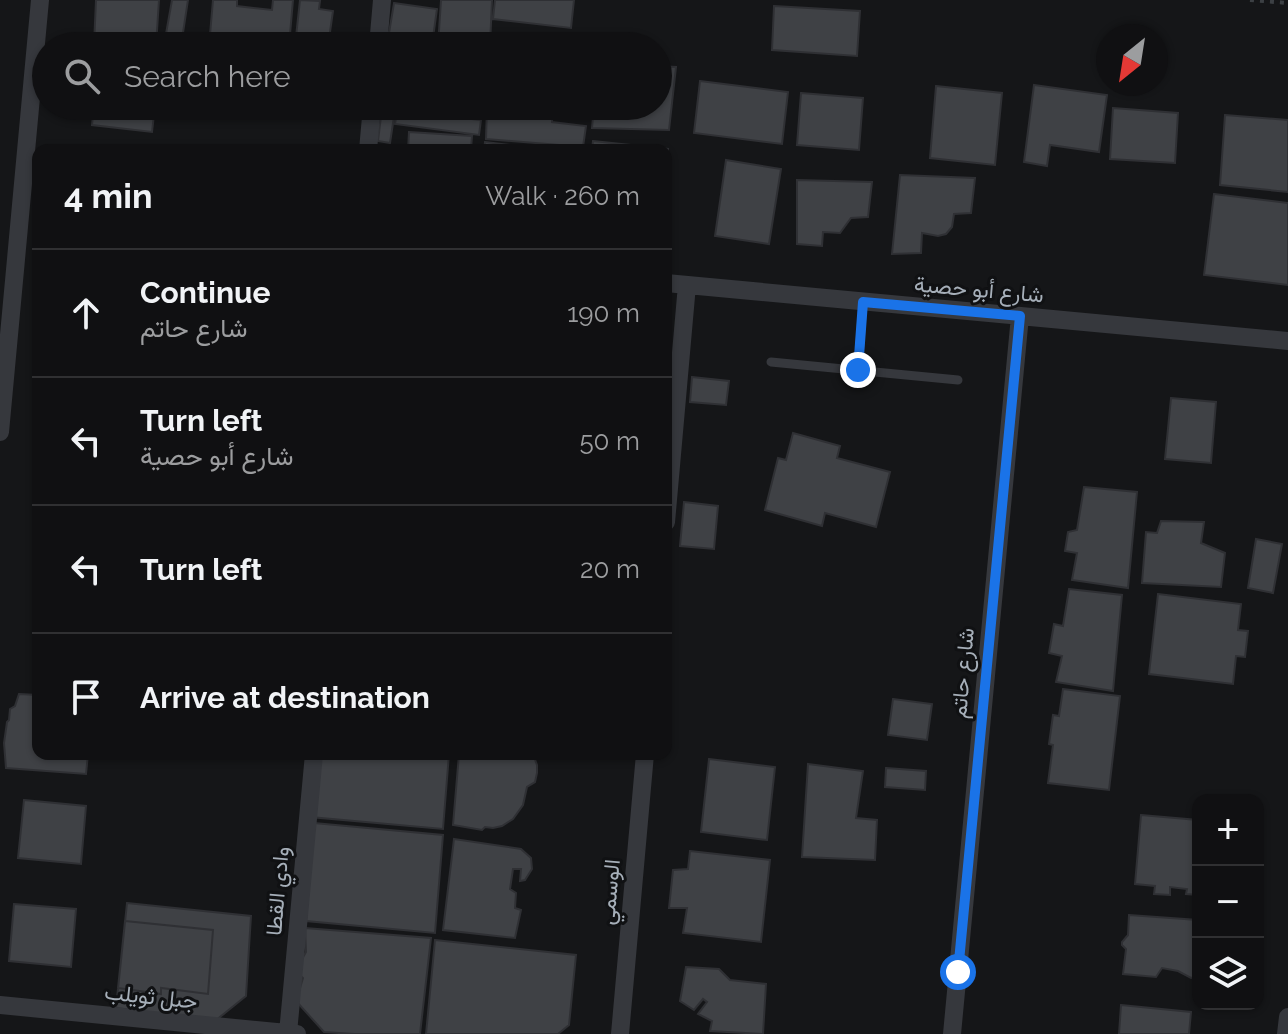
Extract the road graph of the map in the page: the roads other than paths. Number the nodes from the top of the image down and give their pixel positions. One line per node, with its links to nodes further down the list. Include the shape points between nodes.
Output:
1 (40, 0): 3 (street)
2 (382, 0): 4 (street)
3 (37, 32)
4 (379, 32)
5 (32, 86): 16 (street)
6 (371, 120): 7 (street)
7 (369, 144)
8 (672, 284): 9 (street, شارع أبو حصية)
9 (687, 285): 10 (street, شارع أبو حصية); 17 (street)
10 (863, 302): 11 (street, شارع أبو حصية); 14 (lane)
11 (1020, 316): 12 (street, شارع أبو حصية); 25 (street, شارع حاتم)
12 (1288, 341)
13 (771, 362): 14 (lane)
14 (858, 370): 15 (lane)
15 (958, 380)
16 (0, 432)
17 (672, 454)
18 (313, 760): 22 (street, وادي القطا)
19 (644, 760): 24 (street, الوسمي)
20 (0, 1005): 22 (street, جبل ثويلب)
21 (1288, 1017): 26 (street)
22 (288, 1033): 23 (street, جبل ثويلب)
23 (297, 1034)
24 (620, 1034)
25 (952, 1034)
26 (1286, 1034)

